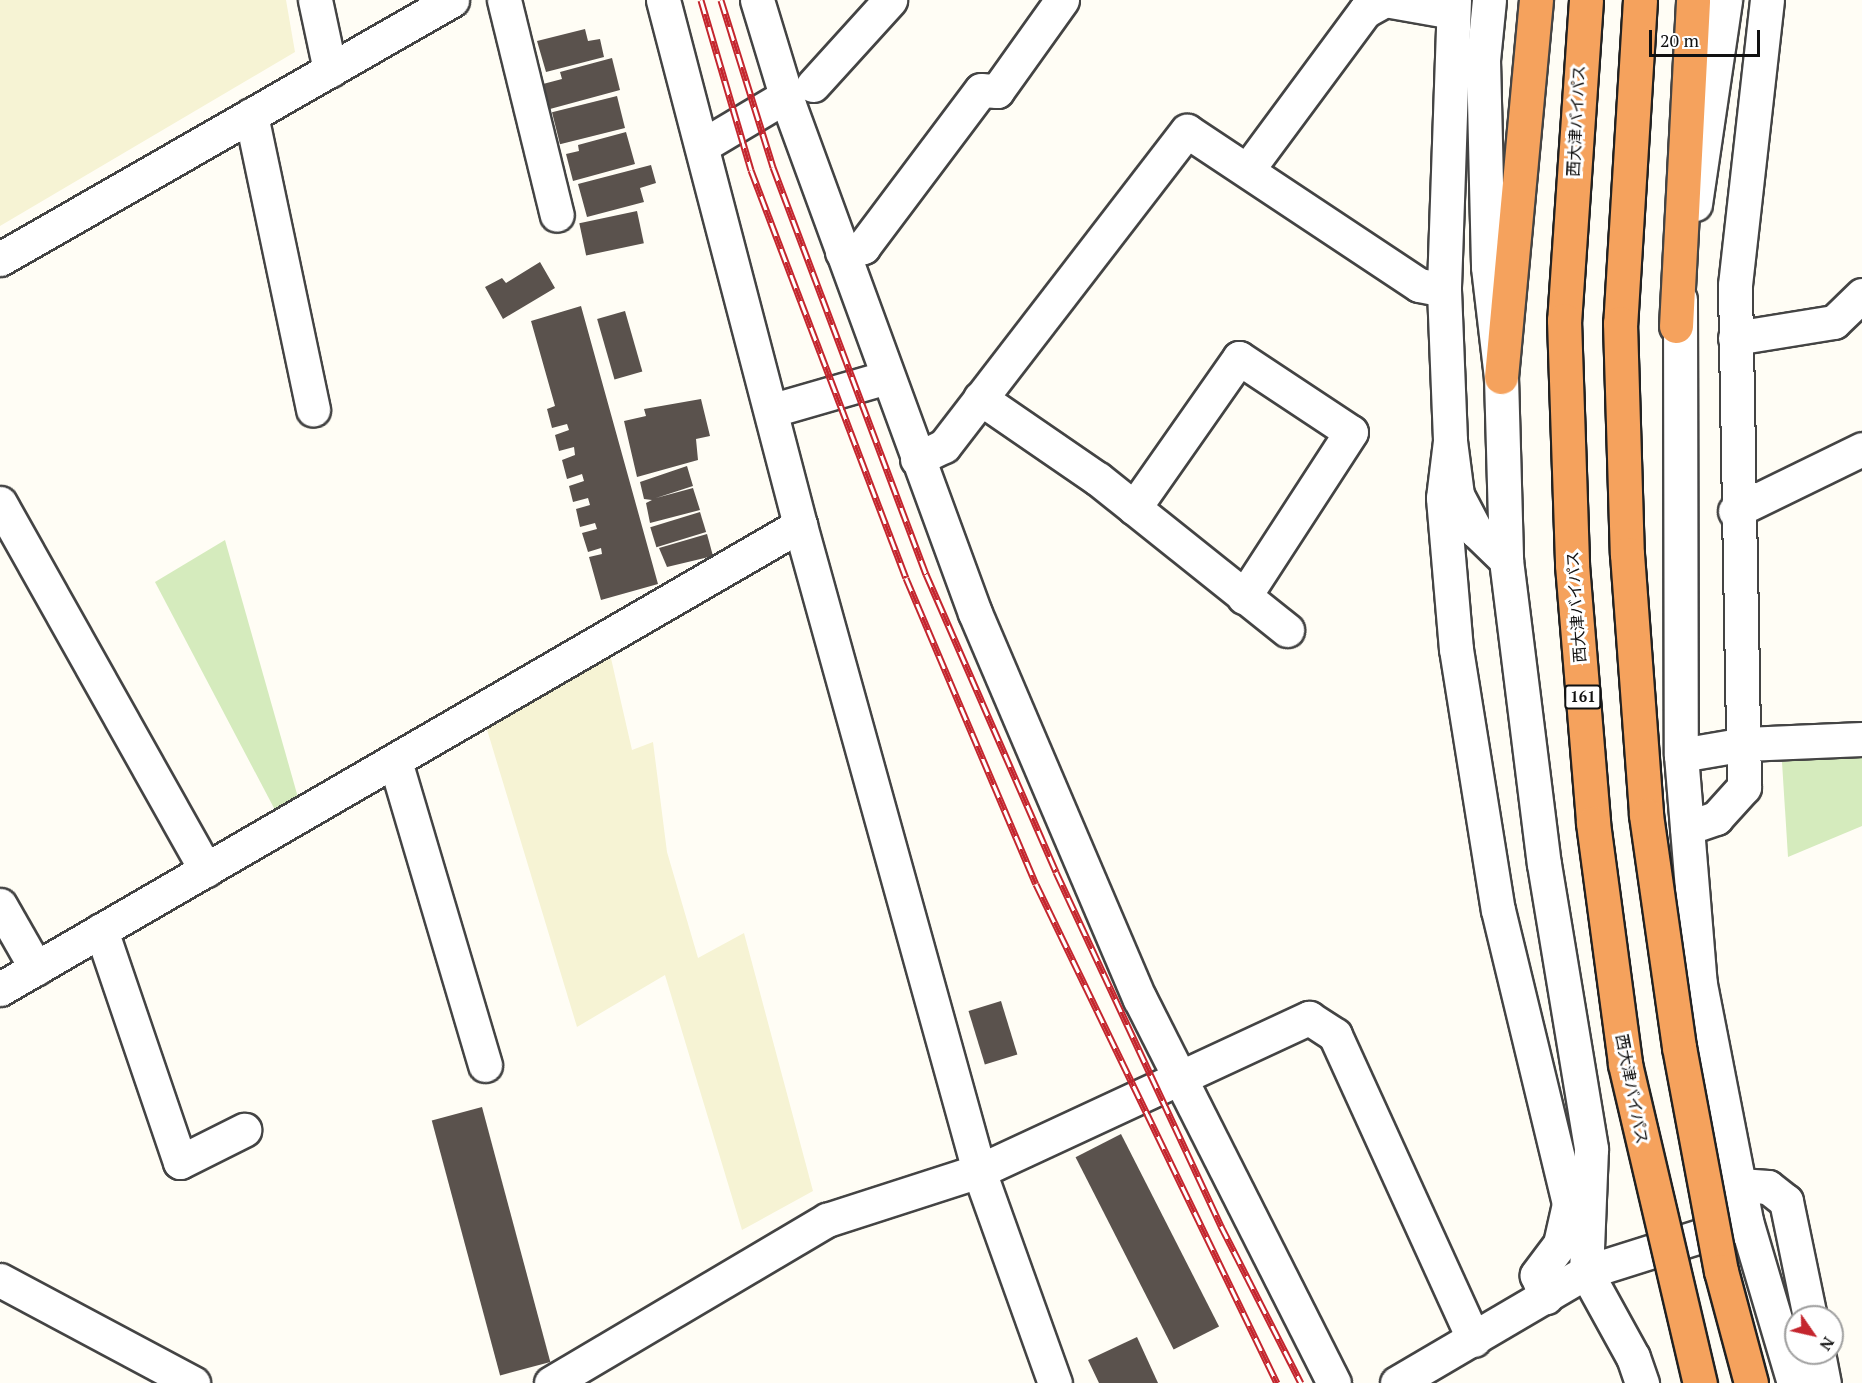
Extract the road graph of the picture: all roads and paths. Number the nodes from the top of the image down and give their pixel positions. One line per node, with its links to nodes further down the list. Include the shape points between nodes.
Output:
1 (315, 0): 17 (street)
2 (452, 0): 16 (street)
3 (504, 0): 22 (street)
4 (663, 0): 20 (street)
5 (757, 0): 18 (street)
6 (890, 0): 18 (street)
7 (1062, 0): 23 (street, via 997,91 981,90 863,247)
8 (1488, 0): 30 (street, via 1483,60 1488,267)
9 (1536, 0): 30 (highway)
10 (1586, 0): 72 (highway, 西大津バイパス / 161, bridge, via 1564,320 1572,565 1592,812 1625,1064)
11 (1640, 0): 73 (highway, bridge, via 1620,323 1627,554 1646,815 1679,1047 1721,1271)
12 (1693, 0): 27 (highway)
13 (1725, 0): 27 (street)
14 (1767, 0): 28 (street, via 1735,285)
15 (1453, 6): 21 (street, via 1384,0 1365,11); 25 (street)
16 (417, 9): 17 (street)
17 (330, 70): 19 (street)
18 (800, 90): 20 (street); 23 (street)
19 (251, 114): 24 (street); 32 (street)
20 (702, 146): 33 (street)
21 (1248, 169): 25 (street, via 1419,285); 31 (street, via 1187,131)
22 (557, 216)
23 (842, 252): 29 (street)
24 (0, 259)
25 (1444, 290): 34 (street)
26 (1862, 295): 28 (street, via 1834,322)
27 (1676, 326): 46 (street)
28 (1735, 338): 39 (street)
29 (887, 377): 33 (street); 36 (street)
30 (1501, 377): 41 (street)
31 (980, 398): 36 (street, via 944,446); 38 (street)
32 (313, 410)
33 (773, 410): 40 (street)
34 (1450, 441): 41 (street, via 1457,495 1476,531); 62 (street, via 1443,498 1456,649 1498,910 1569,1204 1560,1244 1537,1275)
35 (1862, 449): 39 (street)
36 (917, 459): 55 (street, via 975,613 1140,999)
37 (0, 503): 49 (street)
38 (1134, 508): 42 (street); 42 (street, via 1239,358 1351,432)
39 (1735, 511): 45 (street)
40 (800, 525): 47 (street); 57 (street)
41 (1506, 560): 60 (street, via 1544,864 1591,1149)
42 (1245, 597): 43 (street)
43 (1287, 630)
44 (1862, 739): 45 (street)
45 (1745, 744): 46 (street); 48 (street, via 1744,787 1716,818)
46 (1682, 756): 48 (street)
47 (395, 761): 49 (street); 54 (street)
48 (1687, 828): 58 (street, via 1700,984)
49 (206, 870): 51 (street)
50 (0, 905): 52 (street)
51 (101, 930): 52 (street); 56 (street, via 180,1161)
52 (36, 969): 53 (street)
53 (0, 989)
54 (485, 1065)
55 (1180, 1078): 57 (street); 64 (street, via 1309,1018 1335,1035); 69 (street)
56 (244, 1130)
57 (979, 1171): 67 (street, via 827,1220); 68 (street)
58 (1739, 1185): 59 (street); 63 (street, via 1768,1187 1786,1201)
59 (1746, 1221): 60 (street); 74 (street)
60 (1586, 1272): 62 (street); 71 (street, via 1633,1357)
61 (0, 1280): 66 (street)
62 (1546, 1297): 64 (street)
63 (1808, 1305)
64 (1474, 1340): 70 (street)
65 (1820, 1365): 75 (street)
66 (193, 1383)
67 (551, 1383)
68 (1055, 1383)
69 (1334, 1383)
70 (1397, 1383)
71 (1642, 1383)
72 (1700, 1383)
73 (1750, 1383)
74 (1794, 1383)
75 (1824, 1383)

